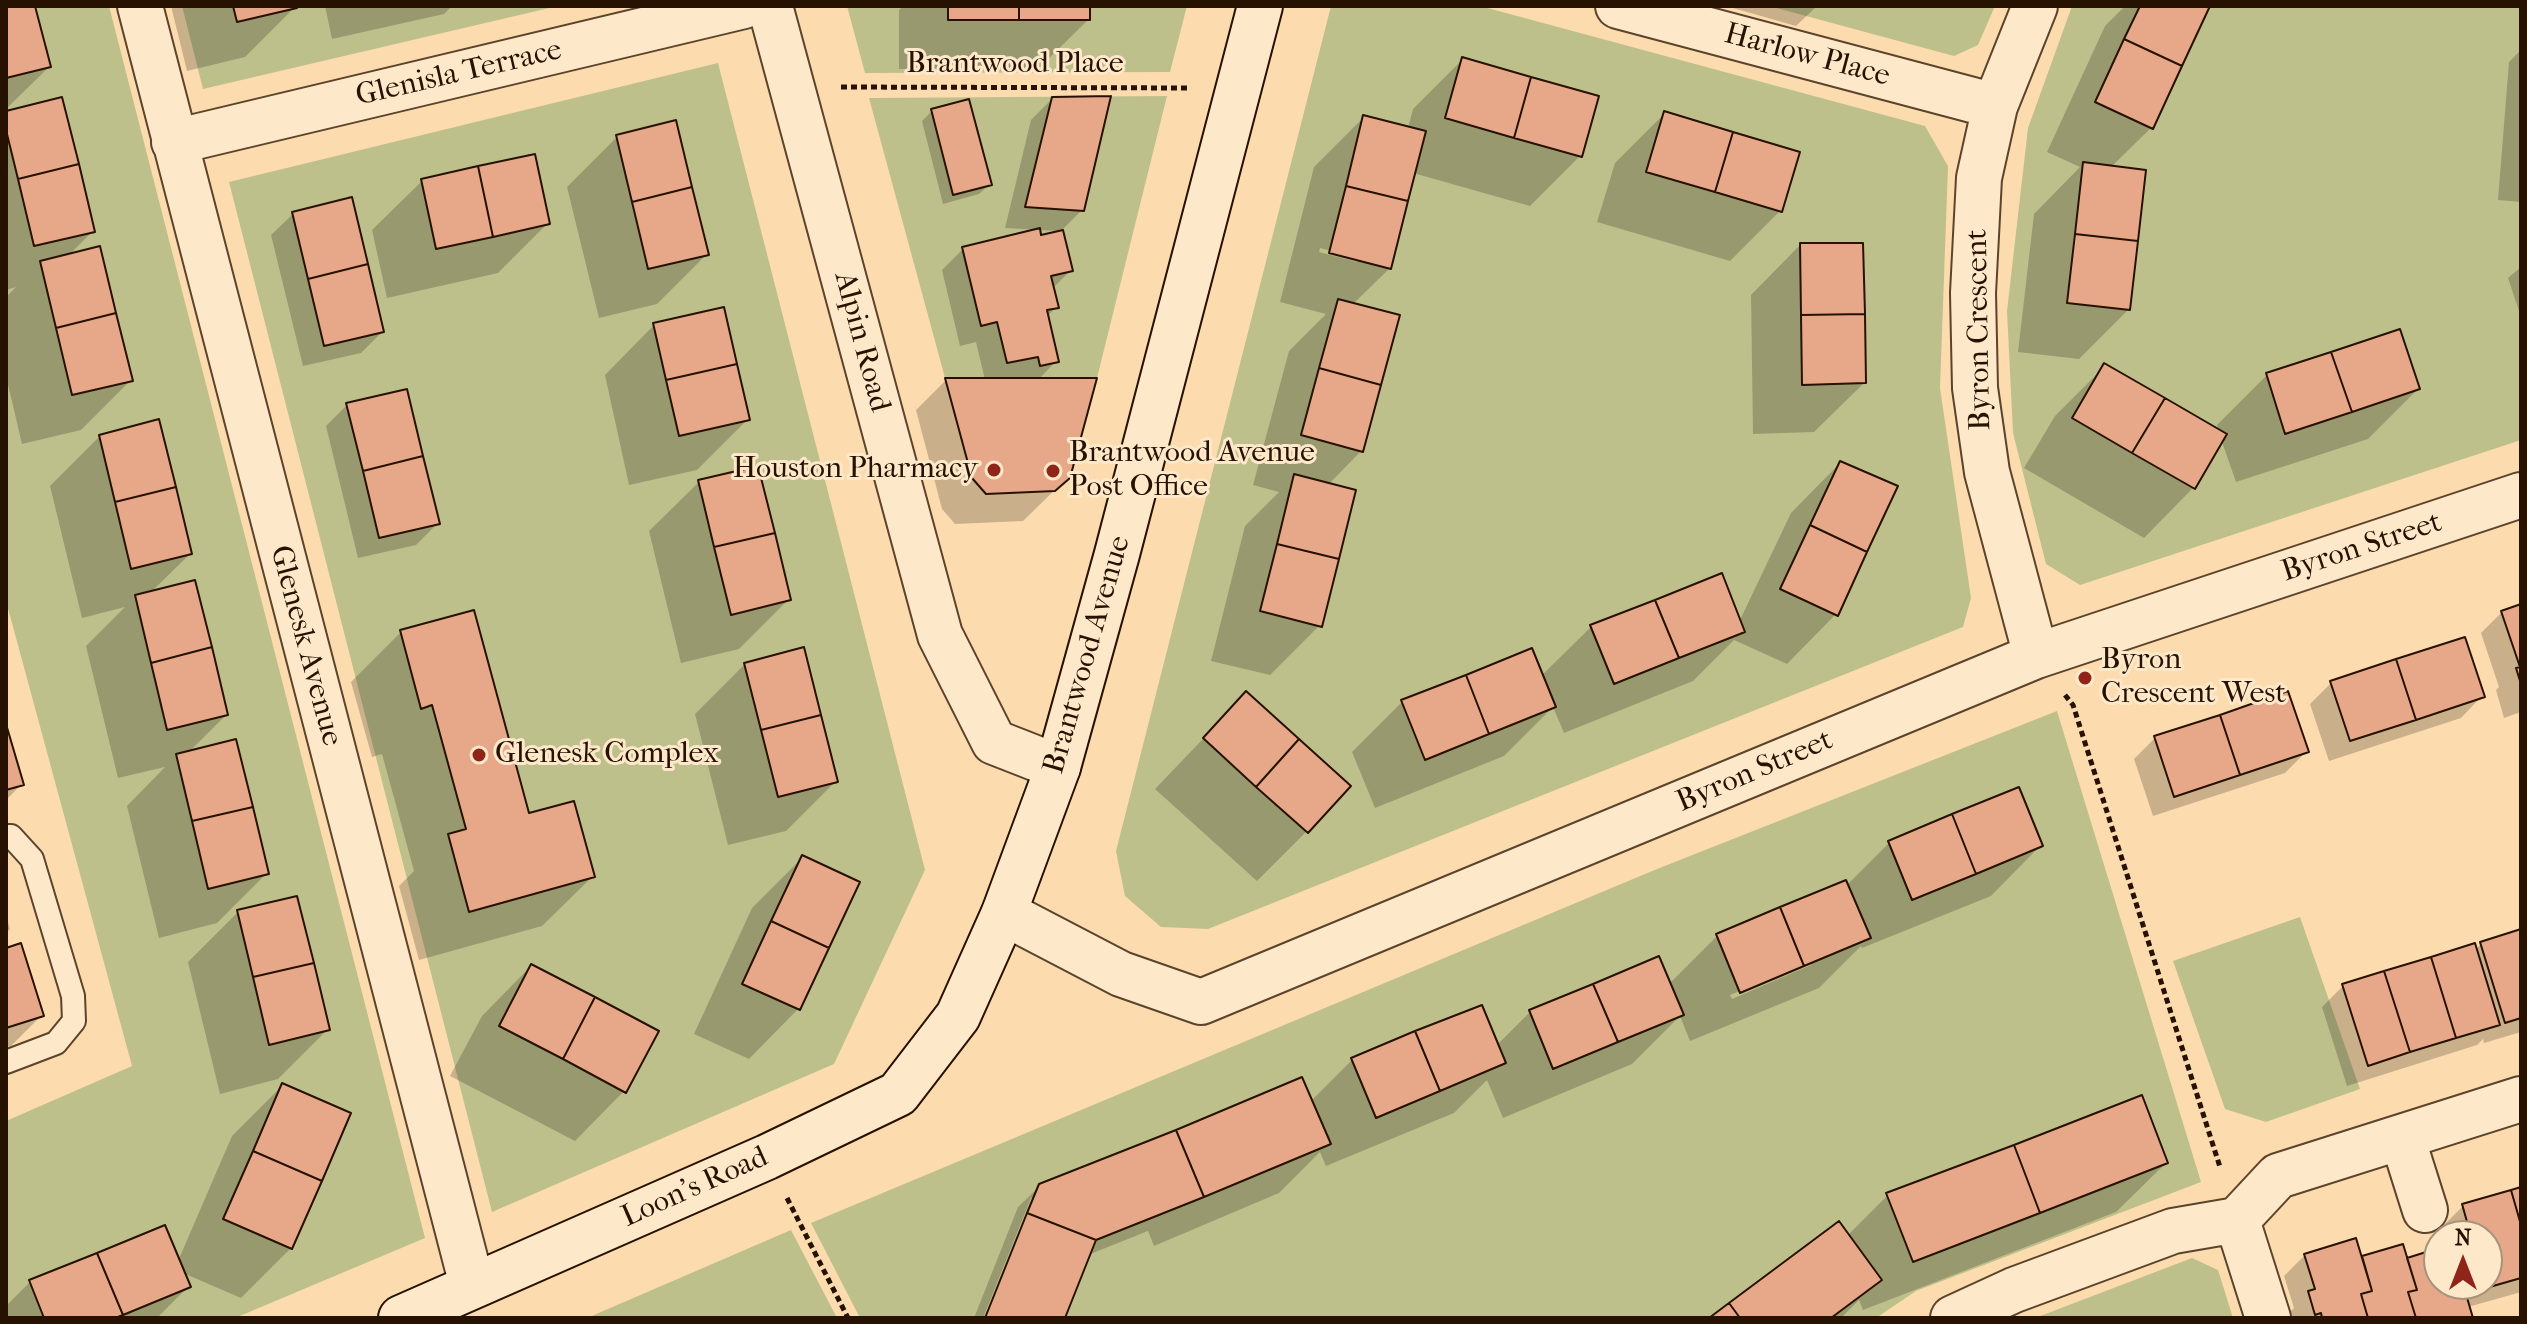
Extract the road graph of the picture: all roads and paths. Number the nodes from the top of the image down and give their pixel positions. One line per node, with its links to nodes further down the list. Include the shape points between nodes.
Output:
1 (140, 6): 10 (street, Glenesk Avenue)
2 (744, 6): 10 (street, Glenisla Terrace)
3 (770, 6): 7 (street, Alpin Road)
4 (1260, 6): 8 (street, Brantwood Avenue)
5 (1618, 6): 9 (street, Harlow Place)
6 (2035, 6): 9 (street, Byron Crescent)
7 (792, 87): 8 (path, Brantwood Place); 13 (street, Alpin Road, via 940,635 994,742)
8 (1239, 88): 13 (street, Brantwood Avenue)
9 (1995, 106): 12 (street, Byron Crescent, via 1979,178 1975,388 1987,472)
10 (174, 142): 23 (street, Glenesk Avenue)
11 (2521, 495): 12 (street, Byron Street)
12 (2036, 656): 15 (street, Byron Street, via 1201,1002 1121,974); 22 (path, via 2073,705)
13 (1058, 767): 15 (street, Brantwood Avenue)
14 (6, 836): 17 (lane, via 32,859 73,996 74,1021 56,1043)
15 (1004, 913): 16 (street, Brantwood Avenue)
16 (958, 1016): 20 (street, Loon's Road, via 898,1094)
17 (6, 1062)
18 (2521, 1099): 19 (street)
19 (2402, 1137): 21 (street); 22 (street, via 2278,1176)
20 (767, 1157): 23 (street, Loon's Road); 25 (path)
21 (2425, 1210)
22 (2237, 1220): 26 (street, via 2173,1231); 27 (street)
23 (472, 1285): 24 (street, Loon's Road)
24 (401, 1318)
25 (848, 1318)
26 (1953, 1318)
27 (2268, 1318)

